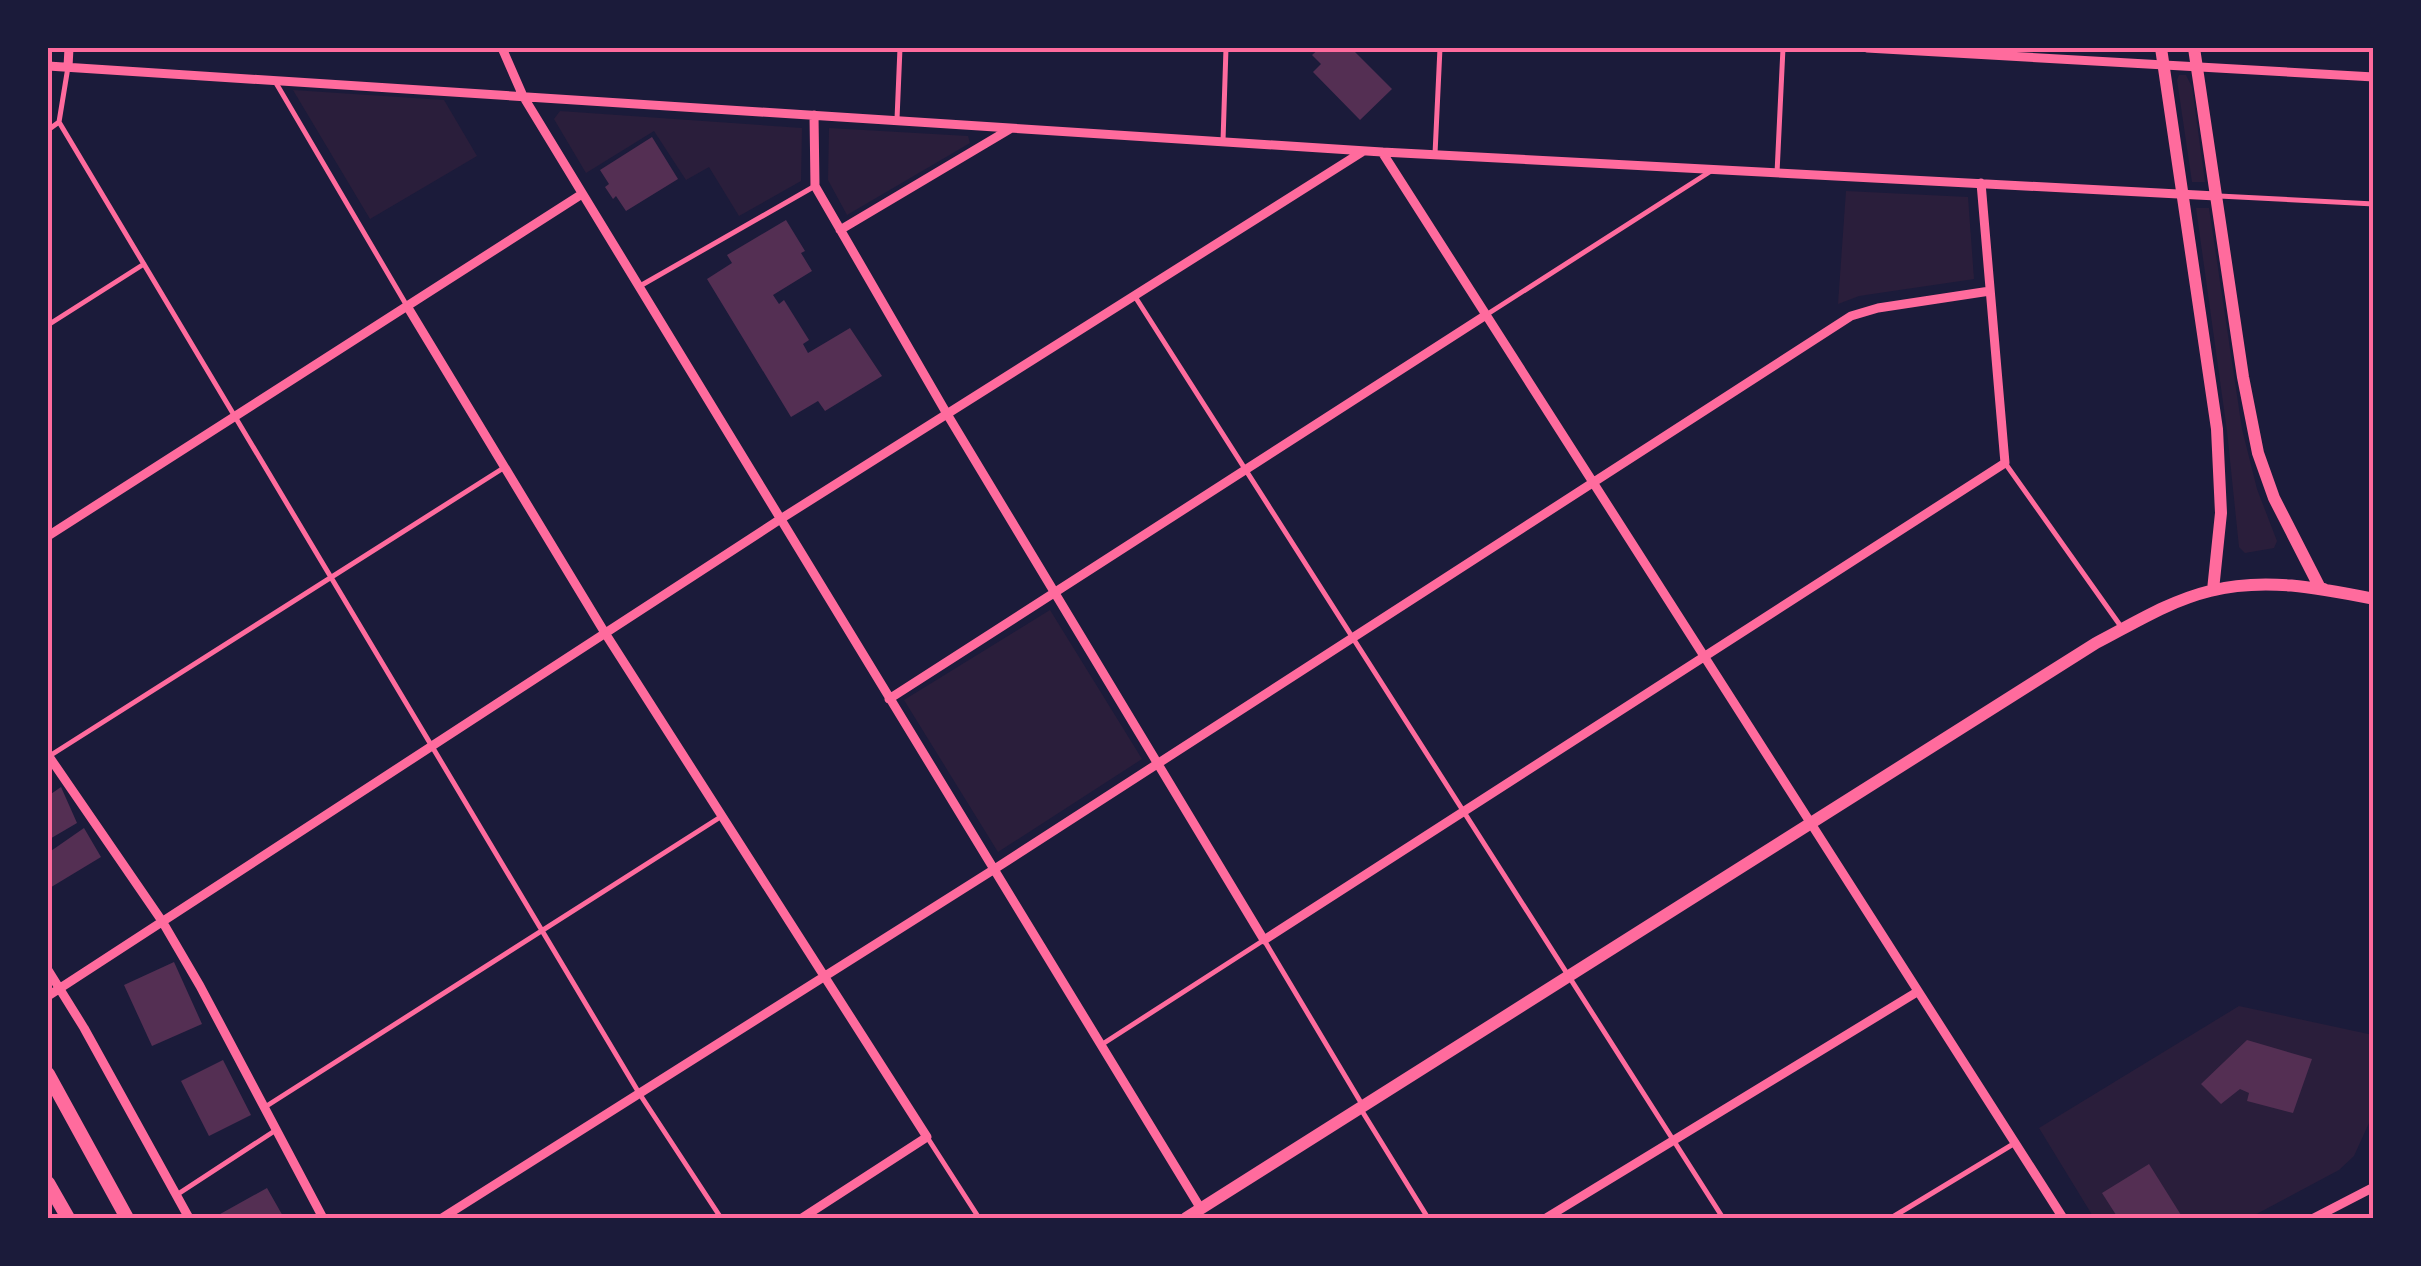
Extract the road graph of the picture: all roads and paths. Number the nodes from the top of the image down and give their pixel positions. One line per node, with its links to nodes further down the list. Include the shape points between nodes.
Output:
1 (69, 48): 12 (street)
2 (502, 48): 16 (street)
3 (900, 48): 18 (lane)
4 (1226, 48): 22 (lane)
5 (1440, 48): 25 (lane)
6 (1783, 48): 27 (lane)
7 (1867, 48): 10 (street)
8 (2161, 48): 10 (main road)
9 (2194, 48): 13 (main road)
10 (2164, 65): 13 (street); 31 (main road)
11 (48, 66): 12 (street)
12 (68, 67): 15 (street); 19 (lane)
13 (2197, 67): 14 (street); 32 (main road)
14 (2374, 77)
15 (274, 80): 16 (street); 39 (lane)
16 (523, 96): 17 (street); 30 (street)
17 (814, 115): 18 (street); 29 (street)
18 (898, 120): 20 (street)
19 (59, 122): 21 (lane); 35 (lane)
20 (1013, 128): 22 (street); 34 (street)
21 (48, 130)
22 (1223, 142): 23 (street)
23 (1364, 150): 24 (street); 38 (street)
24 (1382, 152): 25 (street); 40 (street)
25 (1435, 154): 26 (street)
26 (1714, 169): 27 (street); 40 (lane)
27 (1778, 173): 28 (street)
28 (1981, 184): 31 (street); 37 (street)
29 (815, 186): 34 (street); 36 (lane)
30 (582, 194): 36 (street); 39 (street)
31 (2183, 194): 32 (street); 52 (main road, via 2217,429 2221,513)
32 (2216, 196): 33 (lane); 51 (main road, via 2258,454)
33 (2374, 204)
34 (840, 230): 42 (street)
35 (144, 264): 41 (lane); 43 (lane)
36 (638, 287): 48 (street)
37 (1990, 290): 44 (street); 47 (street, via 1851,316)
38 (1134, 295): 42 (street); 46 (lane)
39 (407, 306): 43 (street); 45 (street)
40 (1486, 315): 46 (street); 47 (street)
41 (48, 326)
42 (947, 414): 48 (street); 53 (street)
43 (234, 416): 49 (street); 50 (lane)
44 (2006, 463): 56 (lane); 59 (street)
45 (505, 468): 50 (lane); 57 (street)
46 (1246, 470): 53 (street); 58 (lane)
47 (1593, 483): 58 (street); 59 (street)
48 (779, 520): 57 (street); 60 (street)
49 (48, 536)
50 (330, 578): 61 (lane); 62 (lane)
51 (2320, 588): 52 (main road, via 2255,584); 54 (main road); 55 (main road)
52 (2213, 590): 56 (main road)
53 (1054, 592): 60 (street); 63 (street)
54 (2374, 599)
55 (2374, 607)
56 (2122, 629): 66 (main road)
57 (605, 633): 61 (street); 65 (street)
58 (1352, 638): 63 (street); 64 (lane)
59 (1704, 657): 64 (street); 66 (street)
60 (889, 699): 67 (street)
61 (431, 746): 68 (street); 69 (lane)
62 (48, 756): 68 (street)
63 (1158, 764): 67 (street); 70 (street)
64 (1464, 812): 70 (street); 73 (lane)
65 (722, 816): 69 (lane); 72 (street)
66 (1810, 824): 73 (main road); 75 (street)
67 (994, 870): 72 (street); 77 (street)
68 (162, 921): 74 (street); 80 (street)
69 (542, 931): 79 (lane); 80 (lane)
70 (1264, 940): 77 (lane); 81 (lane)
71 (48, 970): 74 (street)
72 (824, 976): 79 (street); 83 (street)
73 (1569, 976): 81 (main road); 84 (lane)
74 (60, 988): 76 (street); 88 (street)
75 (1918, 992): 84 (street); 85 (street)
76 (48, 996)
77 (1101, 1045): 89 (street)
78 (48, 1074): 91 (main road)
79 (640, 1094): 94 (street); 95 (lane)
80 (264, 1108): 82 (street)
81 (1362, 1108): 89 (main road); 99 (lane)
82 (276, 1130): 88 (lane); 93 (street)
83 (927, 1137): 96 (street); 97 (lane)
84 (1673, 1141): 100 (street); 101 (lane)
85 (2014, 1143): 102 (lane); 103 (street)
86 (48, 1183): 90 (main road)
87 (2374, 1186): 104 (street)
88 (176, 1195): 92 (street)
89 (1201, 1209): 98 (main road)
90 (68, 1218)
91 (127, 1218)
92 (189, 1218)
93 (323, 1218)
94 (442, 1218)
95 (721, 1218)
96 (802, 1218)
97 (979, 1218)
98 (1186, 1218)
99 (1428, 1218)
100 (1546, 1218)
101 (1723, 1218)
102 (1891, 1218)
103 (2063, 1218)
104 (2315, 1218)

